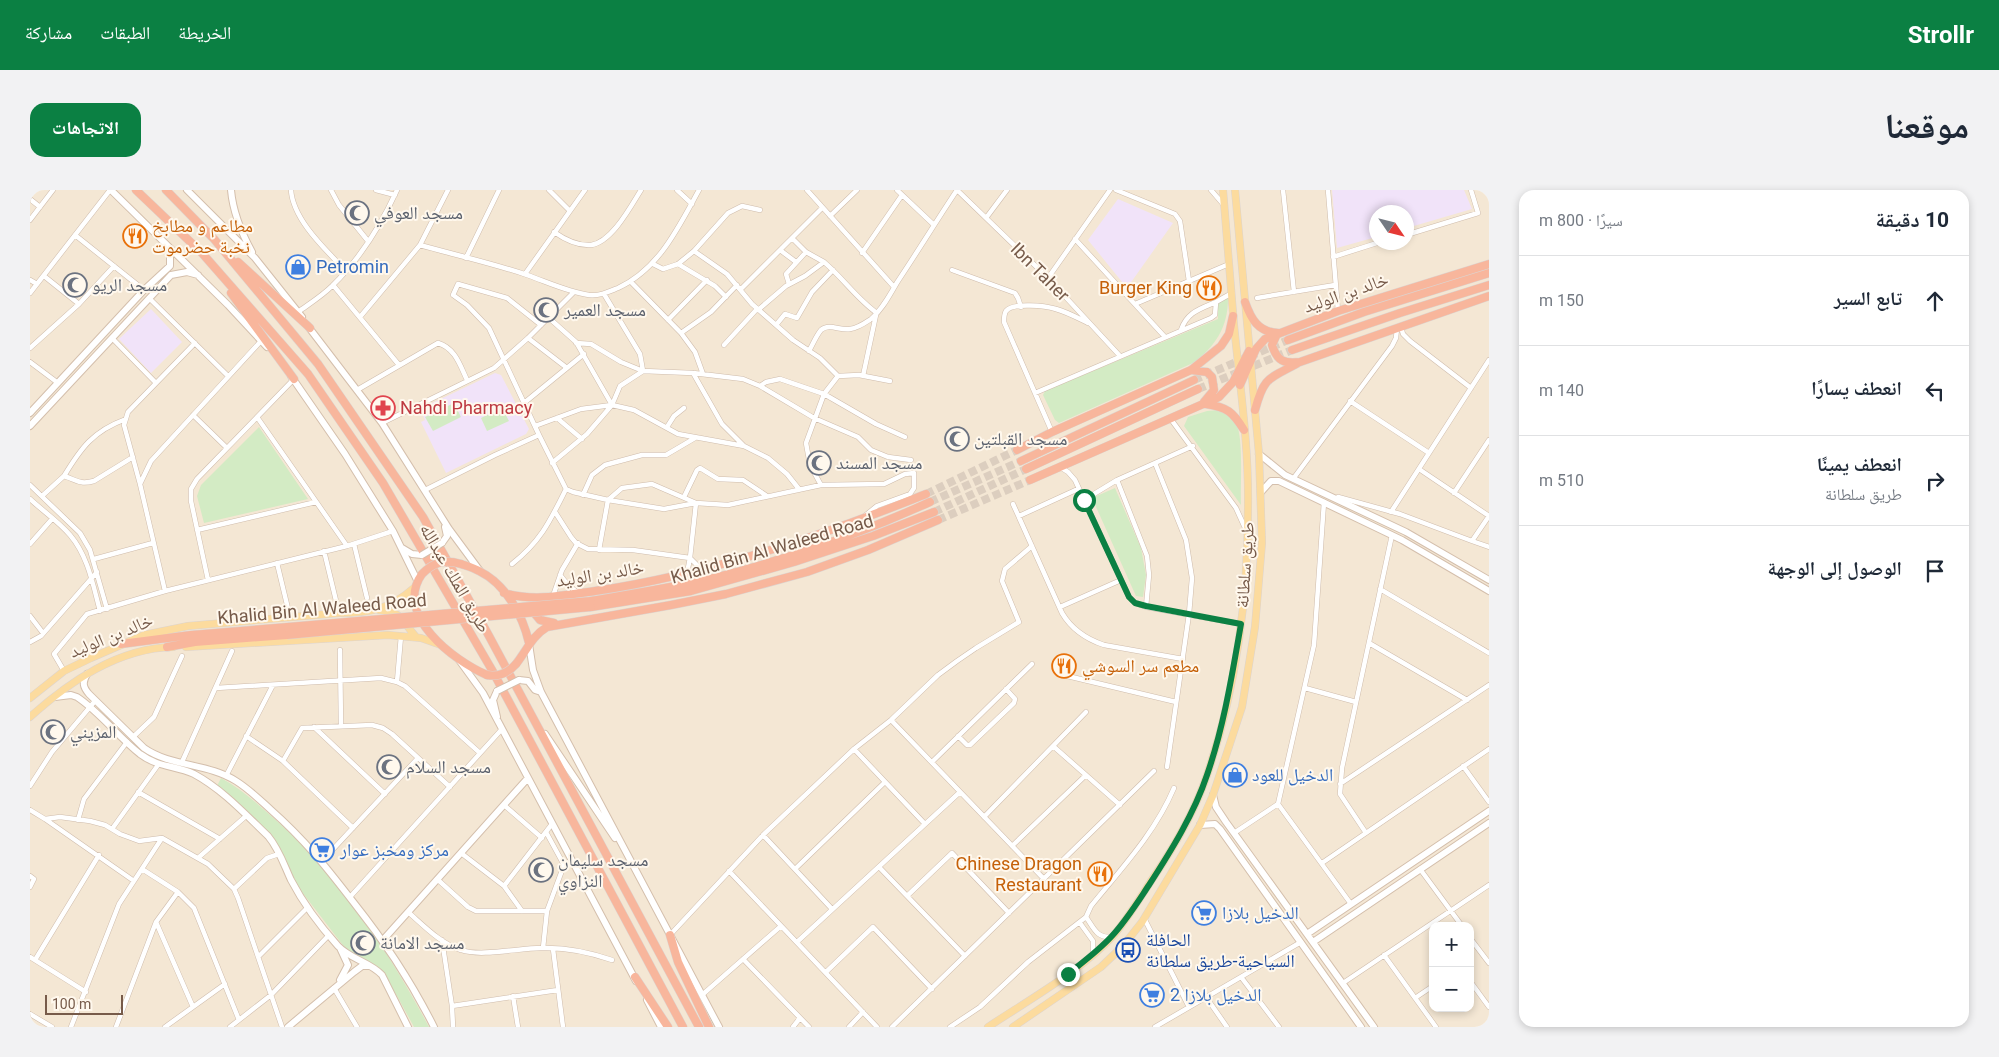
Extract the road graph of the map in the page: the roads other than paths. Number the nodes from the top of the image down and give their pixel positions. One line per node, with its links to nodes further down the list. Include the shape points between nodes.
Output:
1 (53, 190): 37 (street)
2 (110, 190): 48 (street); 52 (main road)
3 (127, 190): 38 (highway)
4 (136, 190): 38 (highway, طريق الملك عبدالله)
5 (187, 190): 62 (main road)
6 (231, 190): 62 (main road, via 238,223)
7 (291, 190): 73 (street, via 297,211 312,235)
8 (331, 190): 53 (street, via 338,205)
9 (376, 190): 32 (street)
10 (397, 190): 32 (street)
11 (448, 190): 54 (street)
12 (499, 190): 63 (street)
13 (549, 190): 40 (street)
14 (585, 190): 40 (street)
15 (641, 190): 46 (street, via 625,217 608,236 592,245 578,244)
16 (677, 190): 35 (street)
17 (699, 190): 35 (street)
18 (807, 190): 39 (street)
19 (857, 190): 42 (street)
20 (897, 190): 33 (street)
21 (957, 190): 43 (street, Ibn Taher); 45 (street)
22 (1007, 190): 43 (street)
23 (1110, 190): 51 (street)
24 (1116, 190): 82 (street, via 1174,214 1180,221)
25 (1211, 190): 36 (street)
26 (1223, 190): 36 (main road, طريق سلطانة)
27 (1235, 190): 103 (main road, طريق سلطانة)
28 (1283, 190): 94 (street)
29 (1328, 190): 61 (street)
30 (1471, 190): 47 (street, via 1478,213)
31 (167, 191): 50 (highway, طريق الملك عبدالله)
32 (395, 195): 53 (street)
33 (902, 195): 45 (street); 60 (street)
34 (30, 199): 37 (street)
35 (692, 204): 66 (street)
36 (1224, 206): 68 (main road, طريق سلطانة)
37 (40, 207): 44 (street)
38 (155, 208): 59 (highway, طريق الملك عبدالله)
39 (822, 208): 42 (street); 49 (street)
40 (569, 210): 46 (street)
41 (760, 210): 57 (street, via 742,206 728,213)
42 (830, 216): 60 (street)
43 (986, 218): 79 (street, Ibn Taher)
44 (30, 220)
45 (934, 225): 90 (street)
46 (554, 232): 76 (street)
47 (1414, 232)
48 (75, 235): 70 (street); 78 (street)
49 (792, 238): 56 (street); 58 (street)
50 (214, 239): 118 (highway); 321 (highway, طريق الملك عبدالله, via 318,364 423,517)
51 (1076, 239): 79 (street); 105 (street)
52 (163, 240): 74 (main road, via 170,253); 77 (main road)
53 (368, 241): 73 (street)
54 (420, 245): 63 (street); 112 (street)
55 (1369, 246): 61 (street)
56 (780, 250): 64 (street); 91 (street)
57 (694, 251): 67 (street); 87 (street)
58 (806, 252): 64 (street); 65 (street)
59 (202, 253): 153 (highway); 482 (highway, طريق الملك عبدالله, via 308,374 383,483 496,678)
60 (862, 253): 90 (street)
61 (1333, 257): 88 (street)
62 (255, 258): 109 (main road)
63 (466, 258): 76 (street)
64 (796, 262): 85 (street, via 786,274)
65 (824, 262): 71 (street); 85 (street)
66 (654, 264): 67 (street, via 663,269); 83 (street)
67 (678, 264): 81 (street)
68 (1229, 264): 82 (street); 96 (main road, طريق سلطانة)
69 (1489, 264): 108 (highway, خالد بن الوليد)
70 (114, 266): 92 (street); 104 (street)
71 (833, 270): 110 (street); 117 (street, via 812,292 797,318 785,314)
72 (952, 270): 106 (street, via 1015,293)
73 (346, 271): 86 (street)
74 (168, 273): 77 (main road); 92 (main road); 100 (main road)
75 (1489, 273): 126 (highway, via 1364,312)
76 (525, 274): 93 (street)
77 (198, 275): 127 (main road)
78 (44, 276): 84 (street); 104 (street)
79 (1048, 278): 115 (street, Ibn Taher)
80 (30, 280): 84 (street)
81 (707, 280): 99 (street); 114 (street)
82 (1189, 281): 105 (street)
83 (631, 282): 97 (street); 114 (street)
84 (37, 284): 95 (street)
85 (789, 284): 107 (street)
86 (333, 285): 109 (street); 112 (street)
87 (737, 285): 91 (street); 99 (street)
88 (1335, 285): 94 (street); 108 (street)
89 (1489, 285): 133 (highway)
90 (894, 287): 110 (street)
91 (741, 289): 107 (street)
92 (144, 290): 157 (main road)
93 (574, 292): 97 (street); 113 (street)
94 (1294, 292): 101 (street)
95 (30, 293)
96 (1232, 293): 102 (street); 111 (main road, طريق سلطانة)
97 (604, 294): 146 (street, via 640,354)
98 (1489, 296): 119 (highway)
99 (726, 297): 121 (street)
100 (149, 298): 124 (main road); 129 (street)
101 (1257, 298)
102 (1216, 302): 120 (street, via 1192,312); 120 (street, via 1211,318)
103 (1245, 302): 122 (highway, via 1258,326); 134 (main road, طريق سلطانة)
104 (79, 304): 131 (street)
105 (1135, 304): 123 (street)
106 (1021, 307): 115 (street, via 1031,305 1056,309); 164 (street, via 1006,311 1004,322)
107 (758, 309): 117 (street); 130 (street)
108 (1338, 311): 122 (highway, خالد بن الوليد)
109 (298, 312): 118 (main road)
110 (876, 314): 132 (street, via 857,328 825,328); 152 (street)
111 (1233, 316): 145 (highway, via 1229,334 1221,346); 147 (main road, طريق سلطانة)
112 (360, 318): 142 (street)
113 (549, 318): 116 (street); 128 (street)
114 (668, 320): 121 (street)
115 (1090, 323): 136 (street, Ibn Taher)
116 (541, 325): 125 (street); 138 (street, via 507,298 458,284 453,295 468,305 488,328)
117 (776, 325): 132 (street)
118 (310, 328): 162 (main road)
119 (1399, 328): 141 (highway); 161 (street, via 1410,341); 166 (street, via 1392,346)
120 (1181, 330): 123 (street)
121 (681, 333): 149 (street, via 695,352)
122 (1279, 333): 139 (highway, خالد بن الوليد, via 1263,341); 141 (highway, via 1272,345 1277,358 1285,363)
123 (1164, 337): 136 (street)
124 (112, 338): 158 (street); 180 (main road)
125 (528, 338): 138 (street); 144 (street)
126 (1288, 340)
127 (261, 341): 150 (street); 153 (main road)
128 (576, 342): 135 (street); 146 (street, via 591,344)
129 (194, 343): 150 (street); 158 (street)
130 (724, 345)
131 (30, 348)
132 (809, 350): 151 (street)
133 (1292, 350)
134 (1249, 351): 139 (main road, طريق سلطانة); 147 (highway)
135 (584, 354): 144 (street); 168 (street)
136 (1120, 356): 164 (street)
137 (1489, 360): 143 (street)
138 (503, 361): 154 (street); 167 (street)
139 (1250, 361): 159 (highway, خالد بن الوليد); 171 (main road, طريق سلطانة)
140 (30, 362): 157 (street)
141 (1299, 362): 171 (highway, via 1266,382)
142 (399, 365): 154 (street, via 438,343 447,346 455,356); 162 (street)
143 (1487, 366): 161 (street)
144 (567, 368): 167 (street)
145 (1191, 370): 169 (highway, via 1207,372 1215,385 1212,396); 184 (highway)
146 (643, 371): 148 (street); 168 (street, via 620,386)
147 (1238, 371): 159 (main road, طريق سلطانة); 169 (highway, via 1226,392)
148 (693, 373): 149 (street); 190 (street, via 722,424)
149 (703, 374): 160 (street, via 743,379)
150 (228, 376): 173 (street)
151 (838, 376): 152 (street); 165 (street)
152 (863, 376): 156 (street)
153 (294, 379): 174 (street); 240 (main road)
154 (467, 380): 179 (street)
155 (1194, 380): 198 (highway)
156 (890, 381)
157 (58, 383): 172 (main road)
158 (156, 383): 178 (street, via 128,412)
159 (1240, 385): 183 (main road, طريق سلطانة)
160 (760, 386): 165 (street, via 780,379); 176 (street)
161 (1471, 388): 194 (street)
162 (357, 390): 179 (main road)
163 (1198, 390): 202 (highway)
164 (1035, 393): 184 (street)
165 (824, 394): 176 (street); 186 (street)
166 (1350, 401): 194 (street); 205 (street)
167 (524, 403): 181 (street)
168 (612, 405): 175 (street, via 581,409); 182 (street, via 634,410); 188 (street)
169 (1204, 405): 177 (highway); 183 (highway, via 1227,409)
170 (684, 408): 182 (street)
171 (1255, 410): 195 (main road, طريق سلطانة)
172 (30, 413)
173 (193, 415): 192 (street); 208 (street, via 151,460)
174 (257, 417): 192 (street); 226 (street)
175 (558, 418): 181 (street); 188 (street)
176 (814, 418): 197 (street, via 858,437 871,450 888,457); 210 (street, via 806,443 810,465)
177 (1170, 418): 191 (street); 201 (highway)
178 (126, 419): 196 (street, via 124,425); 204 (street, via 93,436)
179 (382, 423): 214 (main road)
180 (30, 426)
181 (535, 426): 185 (street)
182 (667, 427): 187 (street)
183 (1244, 430): 242 (main road, طريق سلطانة)
184 (1052, 432): 193 (highway)
185 (539, 435): 199 (street); 214 (street)
186 (904, 437)
187 (695, 438): 190 (street); 219 (street, via 666,455 642,455 605,465 592,475)
188 (582, 439): 199 (street)
189 (1489, 440): 216 (street)
190 (744, 446): 212 (street, via 768,458 788,474)
191 (1193, 446): 200 (street); 242 (street, via 1236,508)
192 (227, 448): 239 (street, via 191,489)
193 (1017, 450)
194 (1429, 453): 203 (street)
195 (1259, 454): 205 (main road); 215 (main road, طريق سلطانة)
196 (133, 457): 204 (street, via 87,483); 208 (street)
197 (911, 460)
198 (1022, 460)
199 (552, 463): 211 (street)
200 (1155, 463): 207 (street); 282 (street, via 1186,540 1192,578)
201 (1060, 467): 206 (highway); 213 (street, via 1071,475)
202 (1026, 469)
203 (1419, 469): 216 (street); 232 (street)
204 (64, 476): 220 (street)
205 (1294, 479): 218 (main road)
206 (1030, 480)
207 (1117, 480): 225 (street); 276 (street, via 1147,556)
208 (140, 484): 244 (street)
209 (30, 485): 220 (street)
210 (820, 485): 212 (street); 238 (street, via 884,484 914,473 914,488 910,494 876,506)
211 (566, 489): 219 (street); 231 (street)
212 (799, 489): 221 (street)
213 (1078, 489): 225 (street); 235 (street)
214 (425, 490): 233 (main road)
215 (1261, 492): 228 (main road, via 1271,481 1279,481); 357 (main road, طريق سلطانة, via 1262,543 1255,627 1242,707)
216 (1454, 493): 236 (street)
217 (926, 494): 238 (highway, خالد بن الوليد)
218 (1327, 494): 232 (street); 266 (main road, via 1406,532)
219 (583, 495): 224 (street)
220 (42, 496): 255 (street, via 80,533)
221 (767, 496): 222 (street, via 742,480 718,479 700,468); 229 (street, via 728,504)
222 (684, 497): 224 (street, via 652,484 622,488); 229 (street)
223 (30, 499): 237 (street)
224 (608, 500): 229 (street, via 664,509); 252 (street)
225 (1084, 500): 265 (street)
226 (316, 502): 239 (street); 249 (street)
227 (930, 502): 275 (highway, Khalid Bin Al Waleed Road, via 853,535 755,567)
228 (1324, 502): 241 (main road); 312 (street, via 1314,645)
229 (696, 503): 254 (street)
230 (1013, 504): 235 (street)
231 (555, 512): 247 (street); 257 (street, via 533,546)
232 (1391, 512): 243 (street)
233 (441, 514): 248 (main road, bridge, via 447,533 442,543 422,555 409,552); 259 (main road)
234 (936, 516): 275 (highway, Khalid Bin Al Waleed Road, via 700,589); 285 (highway, خالد بن الوليد, via 868,550 807,572 671,605)
235 (1019, 516): 250 (street)
236 (1489, 516): 243 (street)
237 (52, 519): 245 (street); 263 (street, via 80,549)
238 (864, 519): 258 (highway, خالد بن الوليد)
239 (197, 530): 264 (street)
240 (393, 531): 246 (street); 248 (main road)
241 (1392, 535): 268 (street); 270 (main road)
242 (1247, 536): 286 (main road, طريق سلطانة)
243 (1472, 542): 251 (street)
244 (153, 543): 255 (street); 269 (street)
245 (30, 544)
246 (354, 544): 249 (street); 274 (street)
247 (578, 544): 252 (street); 262 (street)
248 (400, 545): 267 (main road)
249 (347, 546): 253 (street)
250 (1032, 546): 277 (street); 326 (street, via 1005,569 1002,581 1019,622 956,661)
251 (1489, 547)
252 (599, 550): 254 (street, via 633,550)
253 (324, 552): 256 (street); 281 (street)
254 (690, 558): 258 (street); 261 (street)
255 (94, 559): 260 (street)
256 (277, 563): 264 (street); 284 (street)
257 (512, 564)
258 (701, 569): 261 (highway, خالد بن الوليد)
259 (480, 571): 267 (highway, خالد بن الوليد, bridge, via 450,560 438,562); 271 (highway, خالد بن الوليد)
260 (97, 572): 263 (street); 278 (street)
261 (686, 573): 272 (highway, خالد بن الوليد)
262 (560, 575): 272 (street); 273 (street)
263 (91, 579): 280 (street); 288 (street)
264 (208, 580): 269 (street)
265 (1121, 580): 276 (street, via 1129,597); 277 (street)
266 (1489, 580)
267 (418, 581): 279 (main road, خالد بن الوليد, via 402,598); 295 (highway, خالد بن الوليد, via 417,612)
268 (1380, 589): 294 (street); 299 (street)
269 (165, 591): 278 (street)
270 (1489, 591)
271 (504, 593): 273 (highway, خالد بن الوليد, via 517,597); 292 (highway, خالد بن الوليد, via 522,619)
272 (578, 593): 273 (highway, خالد بن الوليد)
273 (550, 597): 285 (highway, via 538,603 535,614 540,620)
274 (367, 598)
275 (591, 604): 287 (highway, Khalid Bin Al Waleed Road, bridge)
276 (1146, 606): 282 (street)
277 (1060, 607): 301 (street, via 1074,629 1094,641 1111,647)
278 (107, 609): 280 (street)
279 (378, 610): 281 (main road, خالد بن الوليد); 290 (main road, via 398,614)
280 (100, 611): 304 (street, via 87,614 56,650 54,654)
281 (340, 613): 284 (main road, خالد بن الوليد)
282 (1189, 614): 286 (street); 301 (street)
283 (30, 616): 288 (street)
284 (290, 618): 293 (main road, خالد بن الوليد, via 174,628)
285 (557, 624): 292 (highway, خالد بن الوليد, via 538,632)
286 (1241, 624): 422 (main road, طريق سلطانة, via 1228,704 1207,776 1168,856)
287 (287, 631): 293 (highway, Khalid Bin Al Waleed Road, via 190,634); 296 (highway, Khalid Bin Al Waleed Road)
288 (43, 633): 291 (street)
289 (401, 636): 290 (main road, خالد بن الوليد); 296 (main road, خالد بن الوليد); 308 (street)
290 (416, 637): 295 (main road, خالد بن الوليد)
291 (30, 642)
292 (529, 643): 302 (highway, خالد بن الوليد, bridge, via 516,664 495,676); 314 (main road, via 532,670)
293 (121, 644): 304 (main road, خالد بن الوليد)
294 (1368, 644): 317 (street); 320 (street)
295 (441, 646): 302 (highway, خالد بن الوليد)
296 (167, 647): 305 (main road, خالد بن الوليد, via 142,651)
297 (340, 650): 307 (street)
298 (232, 652): 311 (street)
299 (1489, 653)
300 (182, 656): 332 (street, via 154,717)
301 (1183, 659): 319 (street)
302 (459, 660): 325 (main road)
303 (1032, 664): 313 (street)
304 (64, 671): 315 (main road, خالد بن الوليد)
305 (87, 673): 316 (main road, خالد بن الوليد); 318 (main road, via 84,688)
306 (1059, 674): 319 (street)
307 (340, 682): 308 (street, via 381,678); 309 (street); 327 (street)
308 (397, 682): 337 (street)
309 (273, 685): 311 (street); 330 (street)
310 (1489, 686): 317 (street)
311 (216, 688): 340 (street)
312 (1305, 688): 320 (street); 359 (street)
313 (1006, 689): 331 (street); 331 (street, via 1015,699 1014,703 970,745)
314 (541, 692): 325 (main road, bridge, via 528,681 519,680 498,691 493,700); 391 (main road)
315 (30, 698)
316 (51, 698): 322 (main road, via 71,695); 324 (main road, خالد بن الوليد)
317 (1467, 700): 350 (street)
318 (95, 701): 322 (street); 332 (main road)
319 (1176, 702): 344 (street)
320 (1356, 702): 350 (street)
321 (526, 705): 391 (main road); 483 (highway, طريق الملك عبدالله)
322 (90, 707): 333 (main road); 351 (street, via 52,752)
323 (1086, 712): 334 (street)
324 (30, 717)
325 (496, 719): 329 (main road)
326 (892, 720): 335 (street); 341 (street)
327 (341, 726): 328 (street); 338 (street, via 383,728)
328 (314, 728): 339 (street, via 302,728); 356 (street)
329 (502, 729): 337 (street); 348 (main road)
330 (246, 736): 339 (street); 347 (street)
331 (958, 736): 341 (street)
332 (133, 737): 340 (main road, via 154,755)
333 (127, 742): 342 (main road); 367 (street, via 84,799)
334 (1053, 746): 346 (street); 365 (street)
335 (854, 749): 349 (street); 377 (street)
336 (1489, 749): 343 (street)
337 (480, 753): 352 (street)
338 (418, 758): 352 (street); 356 (street)
339 (282, 761): 372 (street)
340 (182, 762): 347 (main road)
341 (932, 762): 355 (street)
342 (158, 765): 354 (street); 364 (main road, via 193,774)
343 (1463, 766): 358 (street); 376 (street)
344 (1167, 767)
345 (1154, 771): 361 (street)
346 (1086, 775): 361 (street); 381 (street)
347 (226, 776): 386 (main road, via 236,780 297,832)
348 (528, 778): 360 (main road); 369 (main road)
349 (885, 782): 370 (street); 392 (street)
350 (1340, 784): 376 (street, via 1340,794)
351 (30, 786)
352 (450, 787): 404 (street)
353 (1174, 788): 413 (street, via 1155,824 1091,906)
354 (138, 792): 373 (street); 380 (street)
355 (960, 792): 365 (street); 370 (street)
356 (385, 794): 372 (street)
357 (1213, 794): 371 (main road, طريق سلطانة); 375 (main road, via 1216,807)
358 (1489, 802)
359 (1278, 804): 375 (street); 387 (street)
360 (504, 805): 379 (street); 382 (main road)
361 (1120, 805): 396 (street)
362 (30, 810): 366 (street)
363 (1489, 811): 405 (main road)
364 (246, 816): 380 (street); 383 (main road, via 275,844)
365 (984, 816): 381 (street)
366 (45, 818): 367 (street); 384 (street)
367 (78, 820): 373 (street)
368 (1489, 823): 390 (main road)
369 (552, 824): 374 (street); 445 (main road)
370 (925, 824): 388 (street)
371 (1200, 825): 414 (main road, طريق سلطانة); 426 (main road, via 1215,824)
372 (353, 828): 386 (street)
373 (112, 829): 378 (street, via 139,841)
374 (546, 832): 379 (street); 410 (street, via 564,865)
375 (1234, 833): 419 (main road)
376 (1366, 833): 387 (street)
377 (763, 835): 392 (street); 393 (street)
378 (162, 838): 385 (street); 389 (street)
379 (542, 838): 400 (street)
380 (220, 839): 385 (street)
381 (1012, 846): 396 (street)
382 (461, 853): 395 (main road); 400 (street)
383 (279, 854): 401 (street, via 266,858); 406 (main road)
384 (99, 855): 397 (street); 438 (street)
385 (198, 858): 401 (street)
386 (322, 861): 404 (main road)
387 (1322, 863): 405 (street)
388 (879, 867): 403 (street); 407 (street)
389 (142, 869): 397 (street); 402 (street)
390 (1420, 869): 408 (street); 427 (main road)
391 (636, 870): 421 (main road)
392 (795, 870): 407 (street)
393 (729, 871): 418 (street); 421 (street)
394 (30, 876): 399 (street, via 34,879)
395 (437, 879): 409 (street, via 476,911); 411 (main road)
396 (1044, 879): 412 (street)
397 (134, 881): 453 (street, via 119,904)
398 (1489, 885): 408 (street)
399 (30, 886)
400 (504, 886): 409 (street)
401 (234, 888): 437 (street)
402 (178, 892): 415 (street); 447 (street, via 194,908)
403 (907, 896): 412 (street, via 952,853); 435 (street)
404 (350, 897): 423 (main road)
405 (1351, 904): 419 (main road)
406 (307, 908): 420 (main road); 437 (street)
407 (832, 909): 425 (street)
408 (1450, 910): 416 (street); 433 (street)
409 (522, 911): 410 (street)
410 (547, 911): 430 (street)
411 (408, 912): 423 (main road); 424 (street)
412 (1009, 913): 435 (street)
413 (1086, 917): 417 (street); 422 (street, via 1098,934)
414 (1144, 918): 461 (street); 493 (main road, طريق سلطانة, via 1123,946 1101,967)
415 (156, 922): 460 (street); 469 (street)
416 (1459, 922)
417 (1080, 923): 436 (street, via 1093,941); 491 (street, via 1028,962 980,1007)
418 (781, 926): 425 (street); 439 (street)
419 (1307, 934): 427 (main road)
420 (329, 935): 429 (main road); 454 (street)
421 (670, 935): 455 (main road); 484 (highway, via 678,962)
422 (1112, 937): 436 (main road, طريق سلطانة)
423 (383, 940): 476 (main road)
424 (442, 940): 430 (street, via 460,950 476,952); 459 (street)
425 (797, 942): 443 (street)
426 (1300, 942): 444 (street); 497 (main road)
427 (1313, 942): 446 (main road)
428 (1474, 943): 434 (street)
429 (339, 947): 442 (main road); 449 (main road, via 348,966)
430 (543, 948): 431 (street)
431 (553, 949): 440 (street, via 579,950); 452 (street)
432 (1489, 951): 434 (street)
433 (1384, 955): 446 (street); 458 (street)
434 (1483, 955): 441 (street)
435 (965, 956): 450 (street)
436 (1092, 956): 492 (main road, طريق سلطانة)
437 (258, 957): 454 (street)
438 (32, 959): 453 (street)
439 (743, 959): 455 (street); 465 (street)
440 (612, 960)
441 (1489, 963)
442 (370, 966): 449 (main road, via 362,966); 475 (main road, via 382,976)
443 (826, 972): 450 (street, via 873,928); 463 (street)
444 (1241, 977): 457 (street); 496 (street)
445 (634, 978): 480 (main road); 481 (highway)
446 (1343, 983): 498 (main road)
447 (225, 984): 460 (street); 466 (street)
448 (1474, 986): 462 (street)
449 (334, 988): 473 (main road); 474 (street)
450 (932, 988): 490 (street)
451 (1429, 989): 458 (street)
452 (558, 990): 456 (street); 479 (street)
453 (86, 992): 468 (street)
454 (271, 995): 466 (street); 472 (street)
455 (702, 995): 485 (main road)
456 (513, 996): 459 (street); 478 (street)
457 (1206, 998): 461 (street); 495 (street)
458 (1415, 998): 499 (street)
459 (452, 1006): 477 (street)
460 (193, 1007): 470 (street)
461 (1189, 1007): 494 (street)
462 (1489, 1007)
463 (863, 1012): 488 (street); 489 (street)
464 (30, 1015): 467 (street)
465 (800, 1018): 486 (street); 487 (street)
466 (239, 1020): 471 (street)
467 (52, 1027)
468 (71, 1027)
469 (116, 1027)
470 (165, 1027)
471 (230, 1027)
472 (282, 1027)
473 (288, 1027)
474 (357, 1027)
475 (408, 1027)
476 (434, 1027)
477 (453, 1027)
478 (518, 1027)
479 (563, 1027)
480 (661, 1027)
481 (668, 1027)
482 (683, 1027)
483 (699, 1027)
484 (709, 1027)
485 (719, 1027)
486 (792, 1027)
487 (809, 1027)
488 (849, 1027)
489 (877, 1027)
490 (892, 1027)
491 (950, 1027)
492 (988, 1027)
493 (1013, 1027)
494 (1155, 1027)
495 (1228, 1027)
496 (1279, 1027)
497 (1361, 1027)
498 (1374, 1027)
499 (1436, 1027)

